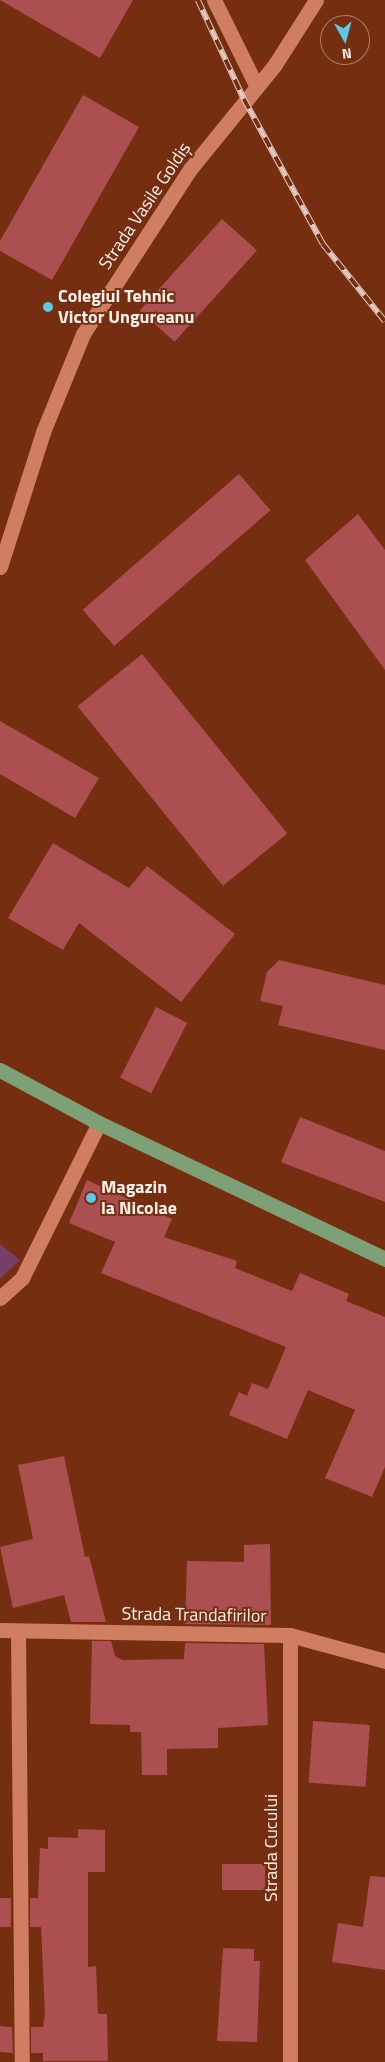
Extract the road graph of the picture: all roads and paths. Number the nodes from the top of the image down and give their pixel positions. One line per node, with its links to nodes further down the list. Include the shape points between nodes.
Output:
1 (214, 0): 3 (street)
2 (316, 0): 3 (street, Strada Vasile Goldiș)
3 (257, 87): 4 (street, Strada Vasile Goldiș, via 191,168 83,334 43,432)
4 (0, 567)
5 (0, 1070): 6 (main road)
6 (99, 1123): 7 (main road); 8 (street, via 22,1278)
7 (385, 1259)
8 (0, 1298)
9 (0, 1630): 10 (street, Strada Trandafirilor)
10 (18, 1631): 11 (street, Strada Trandafirilor); 13 (street)
11 (290, 1635): 12 (street, Strada Trandafirilor); 14 (street, Strada Cucului)
12 (385, 1661)
13 (22, 2062)
14 (290, 2062)

